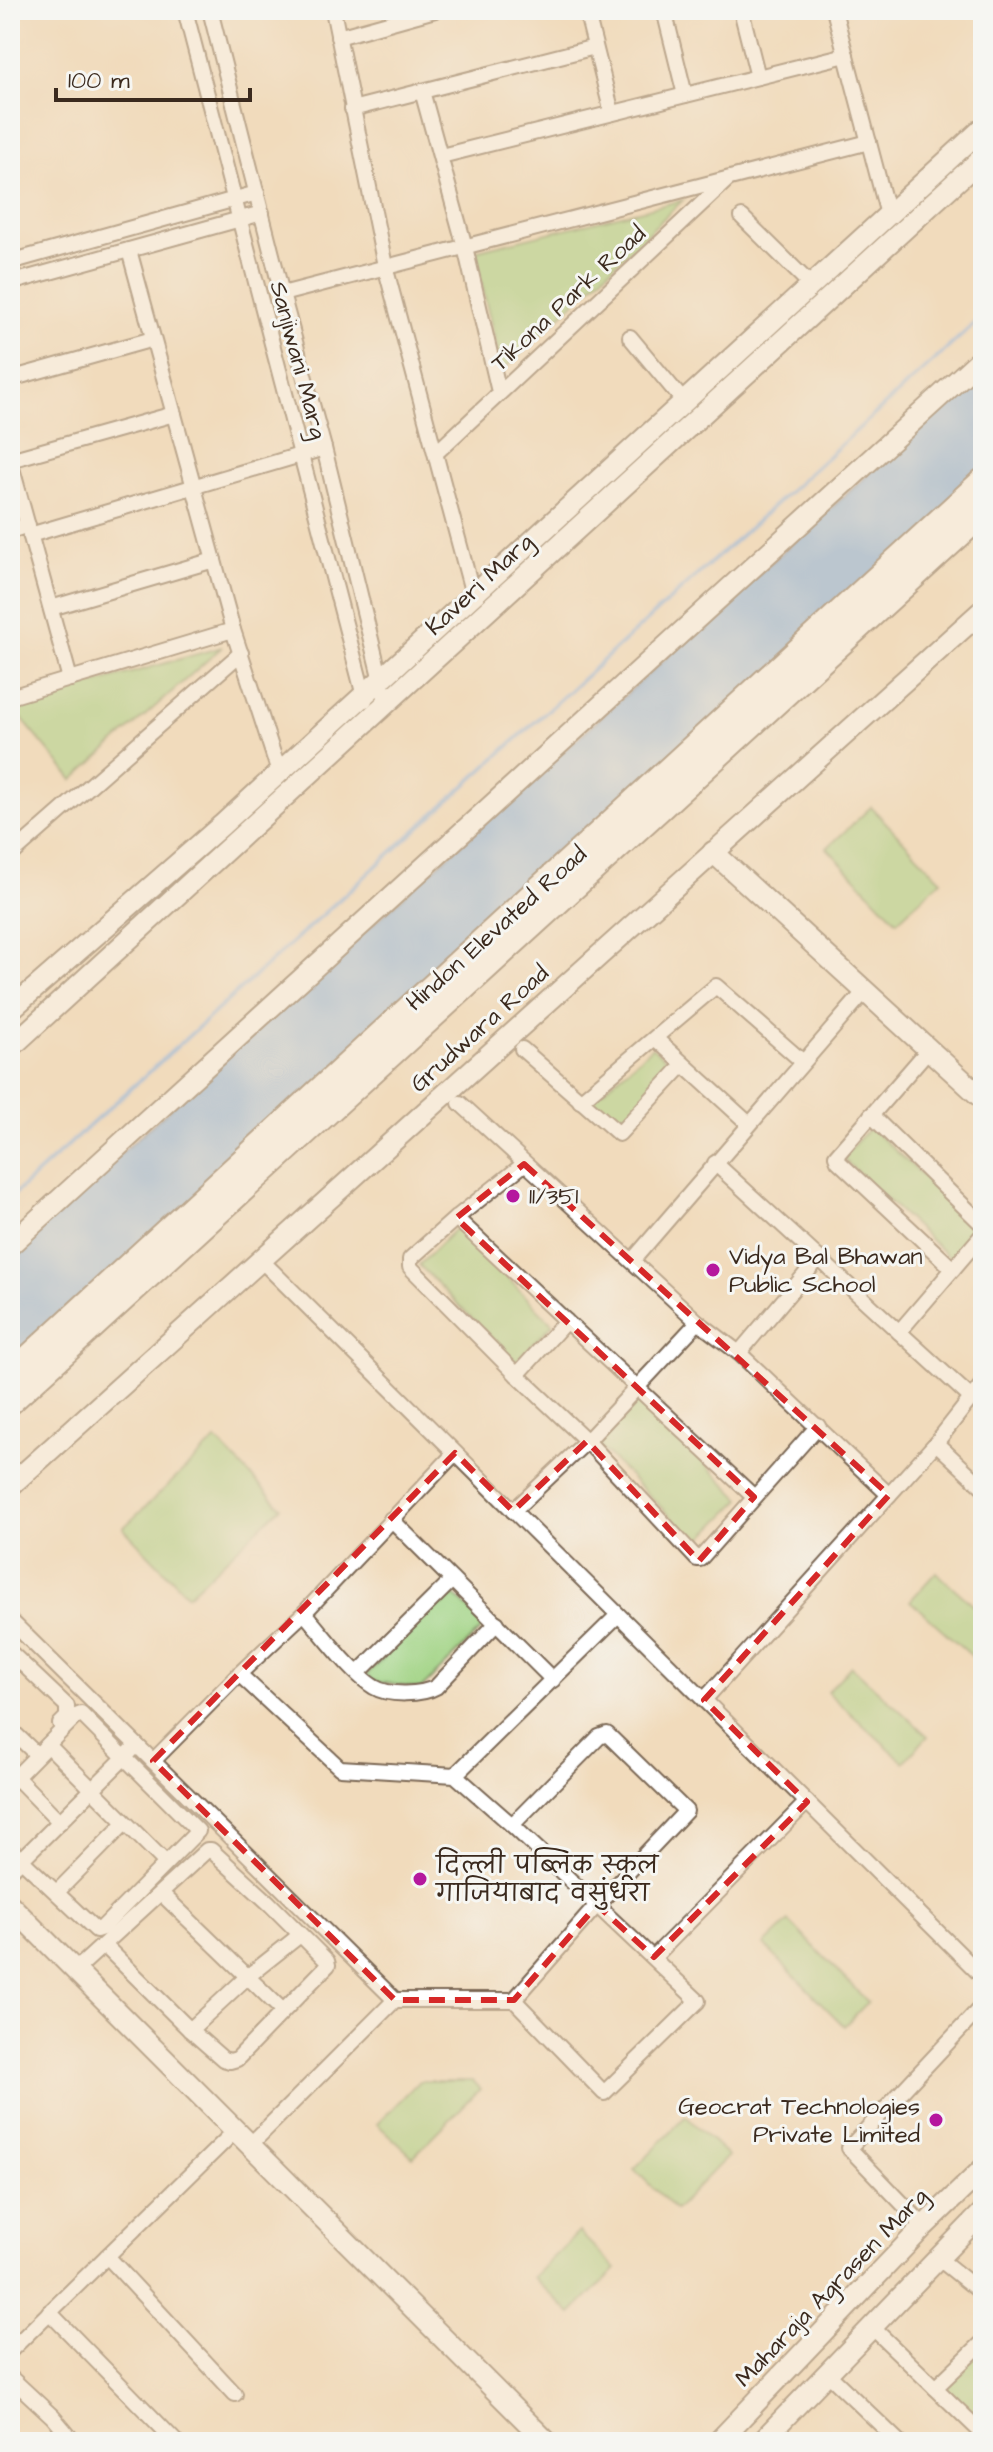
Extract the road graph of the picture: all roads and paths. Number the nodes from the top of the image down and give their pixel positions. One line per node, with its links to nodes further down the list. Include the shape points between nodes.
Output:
1 (185, 10): 23 (street, Sanjiwani Marg)
2 (210, 10): 22 (street, Sanjiwani Marg)
3 (333, 10): 9 (street)
4 (435, 10): 9 (street)
5 (586, 10): 10 (street)
6 (664, 10): 14 (street)
7 (741, 10): 12 (street)
8 (834, 10): 11 (street)
9 (338, 37): 15 (street)
10 (595, 47): 13 (street); 16 (street)
11 (846, 55): 12 (street); 18 (street)
12 (758, 77): 14 (street)
13 (422, 91): 15 (street); 19 (street)
14 (685, 95): 16 (street)
15 (352, 109): 31 (street)
16 (612, 113): 19 (street)
17 (983, 128): 25 (street, Kaveri Marg)
18 (869, 142): 21 (street, Tikona Park Road); 25 (street)
19 (441, 156): 28 (street)
20 (983, 157): 61 (street, Kaveri Marg)
21 (730, 177): 28 (street, Tikona Park Road); 39 (street, Tikona Park Road)
22 (257, 193): 23 (street); 24 (street, Sanjiwani Marg)
23 (234, 199): 27 (street, Sanjiwani Marg); 30 (street)
24 (262, 213): 27 (street); 34 (street, Sanjiwani Marg)
25 (888, 215): 33 (street, Kaveri Marg)
26 (742, 217): 33 (street)
27 (239, 219): 29 (street); 44 (street, Sanjiwani Marg)
28 (465, 247): 31 (street); 39 (street, Tikona Park Road)
29 (129, 250): 32 (street); 36 (street)
30 (10, 262)
31 (385, 266): 34 (street); 43 (street)
32 (10, 283)
33 (811, 285): 40 (street, Kaveri Marg)
34 (282, 294): 42 (street, Sanjiwani Marg)
35 (630, 337): 40 (street)
36 (153, 339): 38 (street); 41 (street)
37 (983, 357): 85 (street)
38 (10, 379)
39 (499, 392): 43 (street)
40 (684, 402): 52 (street, Kaveri Marg)
41 (174, 414): 45 (street); 47 (street)
42 (324, 448): 44 (street); 58 (street, Sanjiwani Marg)
43 (436, 453): 52 (street)
44 (300, 454): 47 (street); 59 (street, Sanjiwani Marg)
45 (10, 460): 49 (street)
46 (983, 482): 95 (highway, Hindon Elevated Road)
47 (194, 487): 49 (street); 51 (street)
48 (983, 512): 99 (highway, Hindon Elevated Road)
49 (29, 530): 50 (street); 53 (street)
50 (10, 531)
51 (214, 560): 53 (street); 55 (street)
52 (473, 595): 58 (street, Kaveri Marg)
53 (51, 608): 57 (street)
54 (983, 610): 66 (street, Grudwara Road)
55 (233, 630): 56 (street); 57 (street)
56 (241, 653): 63 (street); 65 (street)
57 (70, 679): 60 (street)
58 (380, 680): 59 (street, Kaveri Marg); 61 (street, Sanjiwani Marg)
59 (363, 695): 62 (street, Sanjiwani Marg); 63 (street, Kaveri Marg)
60 (10, 697)
61 (387, 705): 62 (street, Kaveri Marg)
62 (370, 720): 70 (street, Kaveri Marg)
63 (279, 772): 68 (street, Kaveri Marg)
64 (10, 834): 65 (street)
65 (16, 851)
66 (713, 852): 67 (street); 87 (street, Grudwara Road)
67 (865, 991): 72 (street); 73 (street)
68 (10, 1010)
69 (656, 1039): 73 (street, via 716,986); 74 (street); 76 (street)
70 (11, 1047)
71 (522, 1049): 76 (street)
72 (929, 1049): 75 (street); 78 (street)
73 (803, 1062): 79 (street)
74 (683, 1065): 76 (street, via 620,1134); 79 (street)
75 (983, 1099)
76 (580, 1101)
77 (460, 1103): 81 (street)
78 (871, 1115): 83 (street); 89 (street, via 837,1154 838,1161)
79 (749, 1124): 80 (street)
80 (715, 1163): 86 (street); 88 (street)
81 (524, 1164): 82 (street); 88 (street)
82 (456, 1218): 90 (street); 94 (street, via 409,1264)
83 (983, 1225)
84 (983, 1234): 89 (street)
85 (10, 1245)
86 (819, 1258): 92 (street); 93 (street)
87 (260, 1259): 103 (street); 104 (street, Grudwara Road)
88 (632, 1261): 91 (street)
89 (953, 1269): 92 (street)
90 (566, 1321): 94 (street); 97 (street)
91 (698, 1322): 93 (street); 97 (street)
92 (899, 1332): 98 (street)
93 (739, 1353): 100 (street)
94 (517, 1375): 101 (street)
95 (10, 1376)
96 (983, 1383): 98 (street)
97 (639, 1388): 101 (street); 107 (street)
98 (970, 1397): 102 (street)
99 (10, 1401)
100 (818, 1426): 106 (street); 107 (street)
101 (587, 1441): 107 (street, via 698,1560); 108 (street)
102 (936, 1443): 105 (street); 106 (street)
103 (455, 1453): 108 (street); 109 (street)
104 (10, 1486)
105 (983, 1487)
106 (889, 1495): 119 (street)
107 (754, 1497)
108 (513, 1511): 112 (street)
109 (391, 1519): 110 (street); 111 (street)
110 (452, 1580): 114 (street); 116 (street)
111 (304, 1613): 116 (street); 117 (street)
112 (618, 1615): 118 (street); 119 (street)
113 (10, 1620): 122 (street)
114 (497, 1623): 116 (street, via 426,1693 378,1690); 118 (street)
115 (13, 1660): 123 (street, via 67,1706 67,1717)
116 (358, 1673)
117 (239, 1674): 125 (street); 126 (street, via 340,1768)
118 (553, 1680): 126 (street)
119 (704, 1700): 129 (street)
120 (10, 1729): 123 (street)
121 (48, 1745): 124 (street, via 81,1714); 127 (street); 128 (street)
122 (137, 1745): 124 (street); 125 (street)
123 (33, 1751): 127 (street)
124 (126, 1757): 128 (street); 134 (street, via 198,1831)
125 (153, 1761): 146 (street)
126 (455, 1775): 132 (street)
127 (12, 1778): 130 (street)
128 (91, 1791): 130 (street); 131 (street)
129 (807, 1802): 142 (street); 145 (street)
130 (60, 1822): 135 (street)
131 (124, 1824): 134 (street); 136 (street)
132 (512, 1825): 139 (street); 139 (street, via 599,1737 611,1737 686,1811)
133 (10, 1849): 135 (street)
134 (165, 1862): 136 (street, via 96,1930)
135 (16, 1866): 136 (street)
136 (57, 1892)
137 (162, 1894): 140 (street, via 211,1850); 141 (street); 144 (street)
138 (10, 1905): 143 (street)
139 (597, 1905): 142 (street); 147 (street)
140 (300, 1935): 144 (street); 149 (street, via 328,1965)
141 (104, 1945): 143 (street); 150 (street)
142 (654, 1957): 147 (street, via 698,2001 604,2093)
143 (77, 1969): 151 (street)
144 (247, 1977): 149 (street); 150 (street)
145 (983, 1977)
146 (395, 2000): 147 (street); 151 (street)
147 (514, 2000)
148 (983, 2005): 154 (street, via 849,2148)
149 (282, 2010): 150 (street, via 230,2061)
150 (190, 2030)
151 (242, 2138): 155 (street); 171 (street)
152 (983, 2169): 154 (street, Maharaja Agrasen Marg)
153 (983, 2212): 156 (street)
154 (924, 2226): 172 (street, Maharaja Agrasen Marg)
155 (107, 2256): 158 (street); 165 (street)
156 (938, 2258): 157 (street); 159 (street)
157 (983, 2294)
158 (49, 2312): 161 (street); 170 (street)
159 (873, 2328): 162 (street); 164 (street)
160 (983, 2342): 164 (street)
161 (10, 2351)
162 (828, 2374): 167 (street); 168 (street)
163 (10, 2377): 169 (street)
164 (935, 2388): 166 (street)
165 (235, 2394)
166 (981, 2427)
167 (895, 2440)
168 (763, 2441)
169 (74, 2442)
170 (176, 2442)
171 (547, 2442)
172 (718, 2442)

